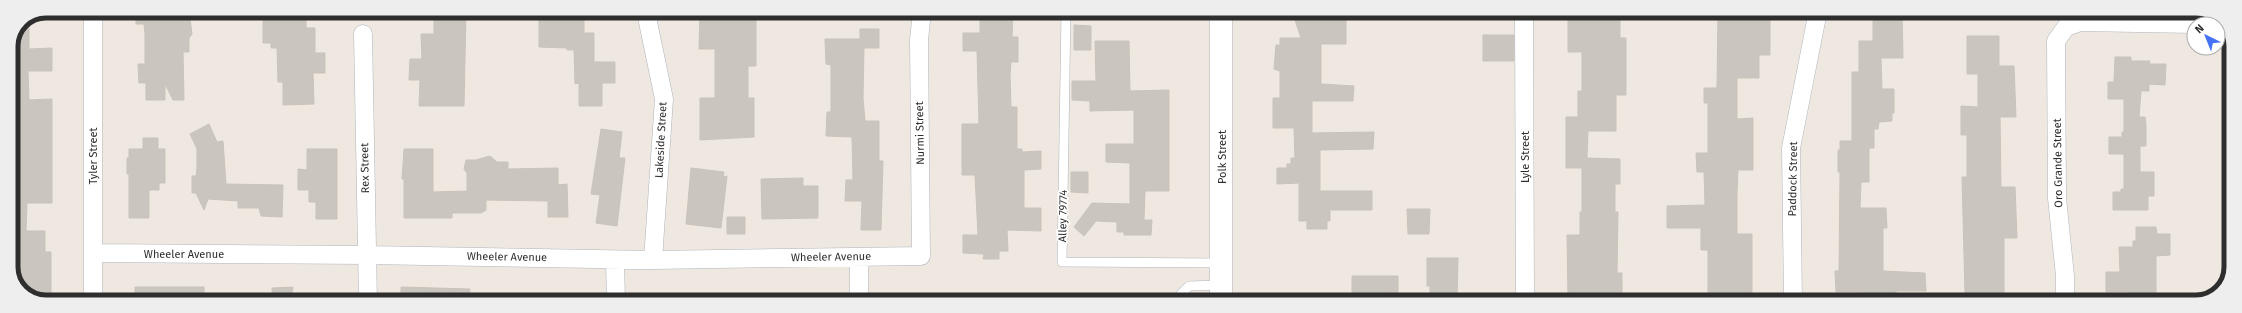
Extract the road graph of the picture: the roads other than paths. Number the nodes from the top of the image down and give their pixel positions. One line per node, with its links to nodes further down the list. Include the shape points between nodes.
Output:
1 (93, 18): 10 (street, Tyler Street)
2 (921, 18): 13 (street, Nurmi Street, via 919,40)
3 (1066, 18): 16 (lane, Alley 79774, via 1062,262)
4 (1221, 18): 16 (street, Polk Street)
5 (1524, 18): 22 (street, Lyle Street)
6 (1817, 18): 23 (street, Paddock Street, via 1791,148)
7 (648, 22): 15 (street, Lakeside Street, via 664,99)
8 (2186, 24): 24 (street, Oro Grande Street, via 2080,22 2066,27 2056,41 2057,198)
9 (363, 34): 11 (street, Rex Street)
10 (94, 253): 11 (street, Wheeler Avenue); 17 (street, Tyler Street)
11 (367, 255): 14 (street, Wheeler Avenue); 18 (street, Rex Street)
12 (859, 256): 13 (street, Wheeler Avenue); 15 (street, Wheeler Avenue); 20 (street)
13 (921, 256)
14 (615, 260): 15 (street, Wheeler Avenue); 19 (street)
15 (653, 260)
16 (1221, 283): 21 (lane, via 1189,286)
17 (93, 295)
18 (368, 295)
19 (616, 295)
20 (859, 295)
21 (1181, 295)
22 (1525, 295)
23 (1793, 295)
24 (2065, 295)

